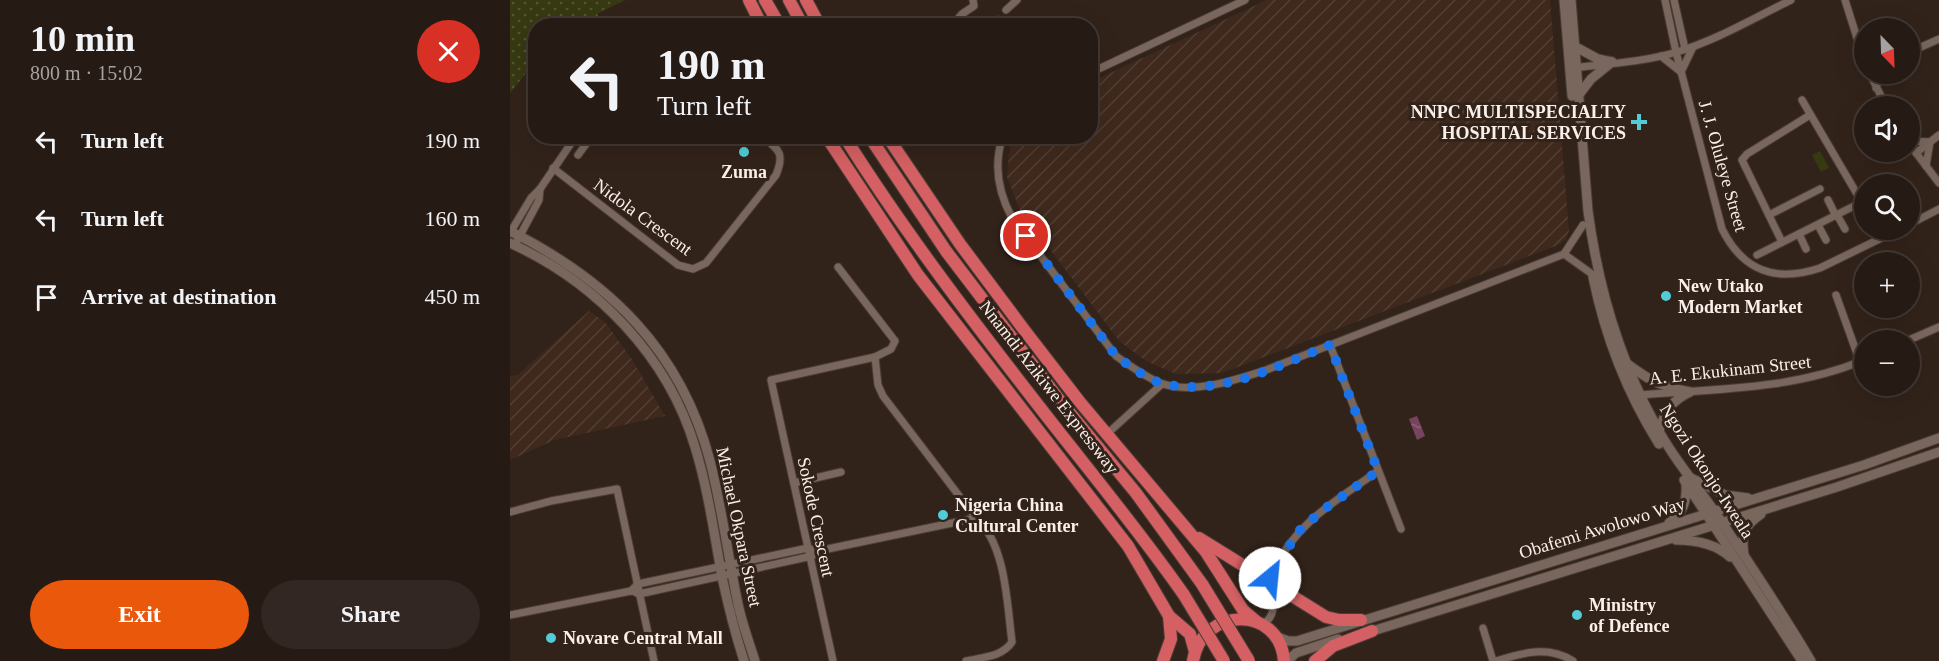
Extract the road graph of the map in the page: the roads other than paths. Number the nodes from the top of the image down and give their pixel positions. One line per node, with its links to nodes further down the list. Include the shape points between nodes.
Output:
1 (749, 0): 15 (highway)
2 (765, 0): 16 (highway)
3 (789, 0): 17 (highway)
4 (806, 0): 18 (highway)
5 (973, 0): 19 (street, via 974,6)
6 (1017, 0): 14 (street)
7 (1245, 0): 30 (street)
8 (1564, 0): 29 (main road, Ngozi Okonjo-Iweala)
9 (1571, 0): 22 (main road, Ngozi Okonjo-Iweala)
10 (1665, 0): 26 (street, J. J. Oluleye Street)
11 (1674, 0): 25 (street)
12 (1791, 0): 23 (street)
13 (1845, 0): 20 (street)
14 (1006, 10)
15 (758, 18)
16 (775, 18)
17 (799, 18)
18 (816, 18)
19 (959, 18)
20 (1854, 27)
21 (1939, 39): 24 (street)
22 (1574, 46): 28 (main road); 29 (main road, Ngozi Okonjo-Iweala)
23 (1693, 47): 25 (street); 31 (street)
24 (1920, 48)
25 (1685, 49): 26 (street)
26 (1676, 52): 27 (street); 31 (street, J. J. Oluleye Street)
27 (1661, 56): 28 (street); 31 (street)
28 (1612, 63): 29 (street); 35 (main road, via 1591,79)
29 (1573, 68): 35 (main road, Ngozi Okonjo-Iweala); 66 (main road, Ngozi Okonjo-Iweala)
30 (1098, 69)
31 (1681, 72): 72 (street, J. J. Oluleye Street, via 1722,229 1740,257 1764,270 1782,274 1807,272)
32 (1874, 84): 34 (street)
33 (1877, 84): 34 (street)
34 (1876, 88): 36 (street)
35 (1578, 96): 88 (main road, Ngozi Okonjo-Iweala, via 1595,261)
36 (1880, 96)
37 (1802, 100): 38 (street)
38 (1810, 115): 58 (street); 63 (street, via 1742,160)
39 (1939, 135): 41 (street)
40 (1920, 142): 41 (street)
41 (1930, 142): 50 (street); 53 (street)
42 (570, 144): 54 (street)
43 (585, 144): 51 (street)
44 (771, 144): 54 (street, Nidola Crescent, via 780,155 776,175 706,262 693,269 678,265)
45 (831, 144): 94 (highway, Nnamdi Azikiwe Expressway, via 918,274)
46 (849, 144): 83 (highway, Nnamdi Azikiwe Expressway)
47 (874, 144): 85 (highway, Nnamdi Azikiwe Expressway, via 946,251)
48 (892, 144): 93 (highway, Nnamdi Azikiwe Expressway, via 960,244)
49 (1001, 144): 90 (street, via 997,156 998,179 1012,218 1116,356)
50 (1920, 150)
51 (578, 155)
52 (1920, 158): 53 (street)
53 (1926, 166): 55 (street)
54 (553, 168): 56 (street)
55 (1939, 183)
56 (540, 189): 69 (street); 73 (street, via 540,200)
57 (1820, 189): 63 (street)
58 (1854, 189)
59 (1828, 200): 64 (street)
60 (1939, 201): 62 (street)
61 (1854, 208): 64 (street)
62 (1938, 210): 65 (street)
63 (1769, 215): 74 (street)
64 (1837, 215): 67 (street); 68 (street)
65 (1920, 219)
66 (1584, 225): 76 (street); 79 (main road, Ngozi Okonjo-Iweala)
67 (1818, 225): 70 (street); 71 (street)
68 (1845, 229)
69 (510, 232): 73 (main road, Michael Okpara Street)
70 (1799, 234): 74 (street); 75 (street)
71 (1826, 240)
72 (1876, 240)
73 (515, 241): 117 (main road, Michael Okpara Street, via 604,305 652,358 678,403 695,445)
74 (1782, 242): 77 (street)
75 (1806, 249)
76 (1564, 254): 79 (street); 86 (street)
77 (1757, 255)
78 (838, 267): 87 (street, via 895,341 891,349)
79 (1592, 274): 92 (main road, Ngozi Okonjo-Iweala, via 1603,321)
80 (1836, 295): 84 (street)
81 (1939, 327): 82 (street)
82 (1920, 335)
83 (989, 341): 94 (highway); 137 (highway, Nnamdi Azikiwe Expressway, bridge, via 1152,550)
84 (1854, 341)
85 (1016, 343): 93 (highway); 138 (highway, Nnamdi Azikiwe Expressway, bridge, via 1202,584)
86 (1330, 345): 90 (street, via 1226,384); 99 (street)
87 (875, 357): 102 (street, Sokode Crescent, via 771,380); 107 (street, via 883,396)
88 (1626, 363): 91 (main road, via 1662,386); 92 (main road, Ngozi Okonjo-Iweala)
89 (1854, 364): 91 (street, A. E. Ekukinam Street, via 1796,381)
90 (1162, 384): 96 (street)
91 (1690, 392): 92 (street, A. E. Ekukinam Street); 95 (main road, via 1667,408)
92 (1636, 395): 95 (main road, Ngozi Okonjo-Iweala); 101 (main road, Ngozi Okonjo-Iweala, via 1646,422)
93 (1079, 401): 96 (highway, Nnamdi Azikiwe Expressway)
94 (1031, 419): 124 (highway, Nnamdi Azikiwe Expressway, via 1128,546)
95 (1659, 431): 101 (main road, Ngozi Okonjo-Iweala)
96 (1107, 434): 108 (highway, Nnamdi Azikiwe Expressway)
97 (1939, 438): 103 (main road, Obafemi Awolowo Way)
98 (1939, 452): 104 (main road, Obafemi Awolowo Way)
99 (1378, 471): 111 (street); 119 (street, via 1300,530 1274,569)
100 (841, 472): 102 (street)
101 (1687, 480): 103 (main road, via 1725,495); 106 (main road, Ngozi Okonjo-Iweala); 110 (main road, via 1685,505)
102 (794, 483): 113 (street, Sokode Crescent)
103 (1753, 499): 106 (main road, Obafemi Awolowo Way)
104 (1769, 508): 109 (main road, Obafemi Awolowo Way); 116 (main road, via 1743,533)
105 (510, 512): 120 (street, via 616,489)
106 (1710, 512): 109 (main road, Ngozi Okonjo-Iweala); 110 (main road, Obafemi Awolowo Way)
107 (976, 518): 114 (street); 135 (street, via 991,534 1004,579 1012,642 996,654)
108 (1182, 524): 119 (highway); 126 (highway, Nnamdi Azikiwe Expressway, via 1219,570 1243,610)
109 (1718, 524): 112 (main road, Obafemi Awolowo Way); 116 (main road, Ngozi Okonjo-Iweala)
110 (1667, 525): 125 (main road, Obafemi Awolowo Way)
111 (1401, 530)
112 (1665, 540): 116 (main road, via 1708,544); 128 (main road, Obafemi Awolowo Way)
113 (808, 548): 114 (street); 115 (street, Sokode Crescent); 117 (street)
114 (818, 551): 115 (street)
115 (810, 558): 118 (street); 134 (street, Sokode Crescent)
116 (1742, 561): 143 (main road, Ngozi Okonjo-Iweala); 144 (main road, Ngozi Okonjo-Iweala)
117 (725, 565): 118 (main road, Michael Okpara Street); 120 (street)
118 (727, 575): 122 (street); 132 (main road, Michael Okpara Street); 133 (main road, Michael Okpara Street)
119 (1270, 583): 125 (highway, via 1326,617); 126 (street, via 1274,605 1270,620)
120 (638, 584): 121 (street); 122 (street)
121 (631, 591): 122 (street); 123 (street)
122 (639, 594): 131 (street)
123 (510, 615)
124 (1169, 616): 130 (highway, Nnamdi Azikiwe Expressway, via 1190,634); 136 (highway, via 1171,639)
125 (1361, 620): 129 (main road, Obafemi Awolowo Way, via 1297,641)
126 (1260, 624): 129 (highway, Nnamdi Azikiwe Expressway); 130 (highway, via 1238,619 1219,623 1200,640)
127 (1483, 628): 141 (street)
128 (1372, 631): 139 (main road, Obafemi Awolowo Way, via 1301,651); 140 (highway, via 1333,646)
129 (1274, 635): 139 (highway)
130 (1194, 659)
131 (654, 661)
132 (744, 661)
133 (755, 661)
134 (833, 661)
135 (966, 661)
136 (1163, 661)
137 (1224, 661)
138 (1249, 661)
139 (1285, 661)
140 (1315, 661)
141 (1495, 661): 142 (street, via 1539,651)
142 (1573, 661)
143 (1802, 661)
144 (1811, 661)

